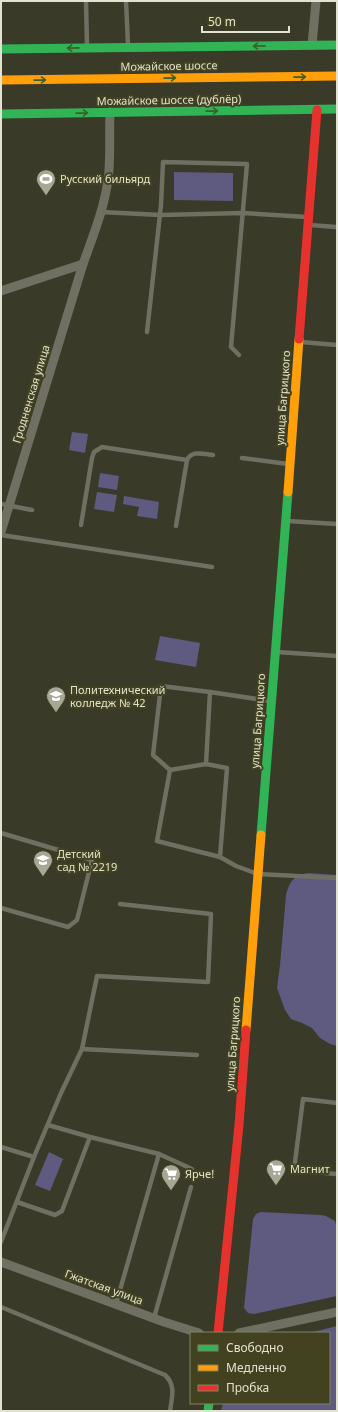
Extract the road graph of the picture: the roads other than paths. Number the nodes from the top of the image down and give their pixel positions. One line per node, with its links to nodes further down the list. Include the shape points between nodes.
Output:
1 (86, 1): 8 (lane)
2 (126, 1): 6 (lane)
3 (316, 1): 4 (street)
4 (312, 45): 5 (street, Можайское шоссе); 6 (street, Можайское шоссе, one-way to 6)
5 (337, 45)
6 (128, 47): 8 (street, Можайское шоссе)
7 (1, 48): 8 (street, Можайское шоссе, one-way to 7)
8 (87, 48)
9 (337, 76): 10 (street, Можайское шоссе, one-way to 9)
10 (1, 80)
11 (317, 110): 12 (street, Можайское шоссе (дублёр)); 13 (street, Можайское шоссе (дублёр), one-way to 11); 18 (street, улица Багрицкого)
12 (337, 110)
13 (110, 112): 14 (street, Можайское шоссе (дублёр), one-way to 13); 15 (street, Гродненская улица, via 108,178)
14 (1, 114)
15 (101, 212): 17 (lane); 20 (street, Гродненская улица)
16 (243, 213): 17 (lane); 17 (lane, via 247,164 163,162); 18 (lane); 25 (lane, via 232,347)
17 (160, 216): 22 (lane)
18 (308, 221): 19 (lane); 23 (street, улица Багрицкого)
19 (336, 227)
20 (83, 264): 21 (street); 30 (street, Гродненская улица)
21 (1, 291)
22 (147, 332)
23 (299, 342): 24 (lane); 29 (street, улица Багрицкого)
24 (337, 345)
25 (239, 355)
26 (213, 455): 28 (lane, via 194,453)
27 (242, 458): 29 (lane)
28 (187, 460): 34 (lane, via 102,447 97,449 92,458); 35 (lane)
29 (290, 464): 32 (street, улица Багрицкого)
30 (5, 505): 31 (lane); 36 (street, Гродненская улица)
31 (32, 510)
32 (285, 521): 33 (lane); 39 (street, улица Багрицкого)
33 (337, 524)
34 (81, 525)
35 (176, 526)
36 (1, 532)
37 (1, 535): 38 (lane)
38 (212, 567)
39 (275, 652): 40 (lane); 42 (street, улица Багрицкого)
40 (337, 656)
41 (210, 692): 42 (lane); 43 (lane); 44 (lane, via 161,686 153,755)
42 (271, 701): 47 (street, улица Багрицкого)
43 (206, 764): 44 (lane); 46 (lane, via 227,768)
44 (170, 770): 46 (lane, via 157,841)
45 (1, 833): 50 (lane, via 92,860 77,920 68,927)
46 (220, 856): 47 (lane, via 236,866)
47 (258, 874): 48 (lane); 72 (street, улица Багрицкого)
48 (337, 878)
49 (120, 904): 51 (lane, via 211,914 208,982 97,976)
50 (1, 908)
51 (82, 1049): 52 (lane); 54 (lane)
52 (197, 1055)
53 (337, 1103): 60 (lane, via 303,1099 294,1170)
54 (48, 1125): 55 (lane); 58 (lane)
55 (90, 1137): 57 (lane); 63 (lane, via 62,1211 55,1215)
56 (1, 1147): 58 (lane)
57 (159, 1154): 59 (lane); 67 (lane)
58 (34, 1157): 63 (lane)
59 (192, 1169)
60 (337, 1174): 61 (lane)
61 (337, 1181)
62 (191, 1187): 70 (lane)
63 (17, 1202): 64 (lane)
64 (2, 1235): 65 (lane)
65 (1, 1242)
66 (1, 1262): 67 (street, Гжатская улица)
67 (116, 1304): 70 (street, Гжатская улица)
68 (1, 1307): 74 (lane, via 165,1375 173,1387)
69 (337, 1312): 73 (street)
70 (154, 1318): 71 (street, Гжатская улица)
71 (196, 1332)
72 (218, 1332)
73 (244, 1332)
74 (170, 1411)

